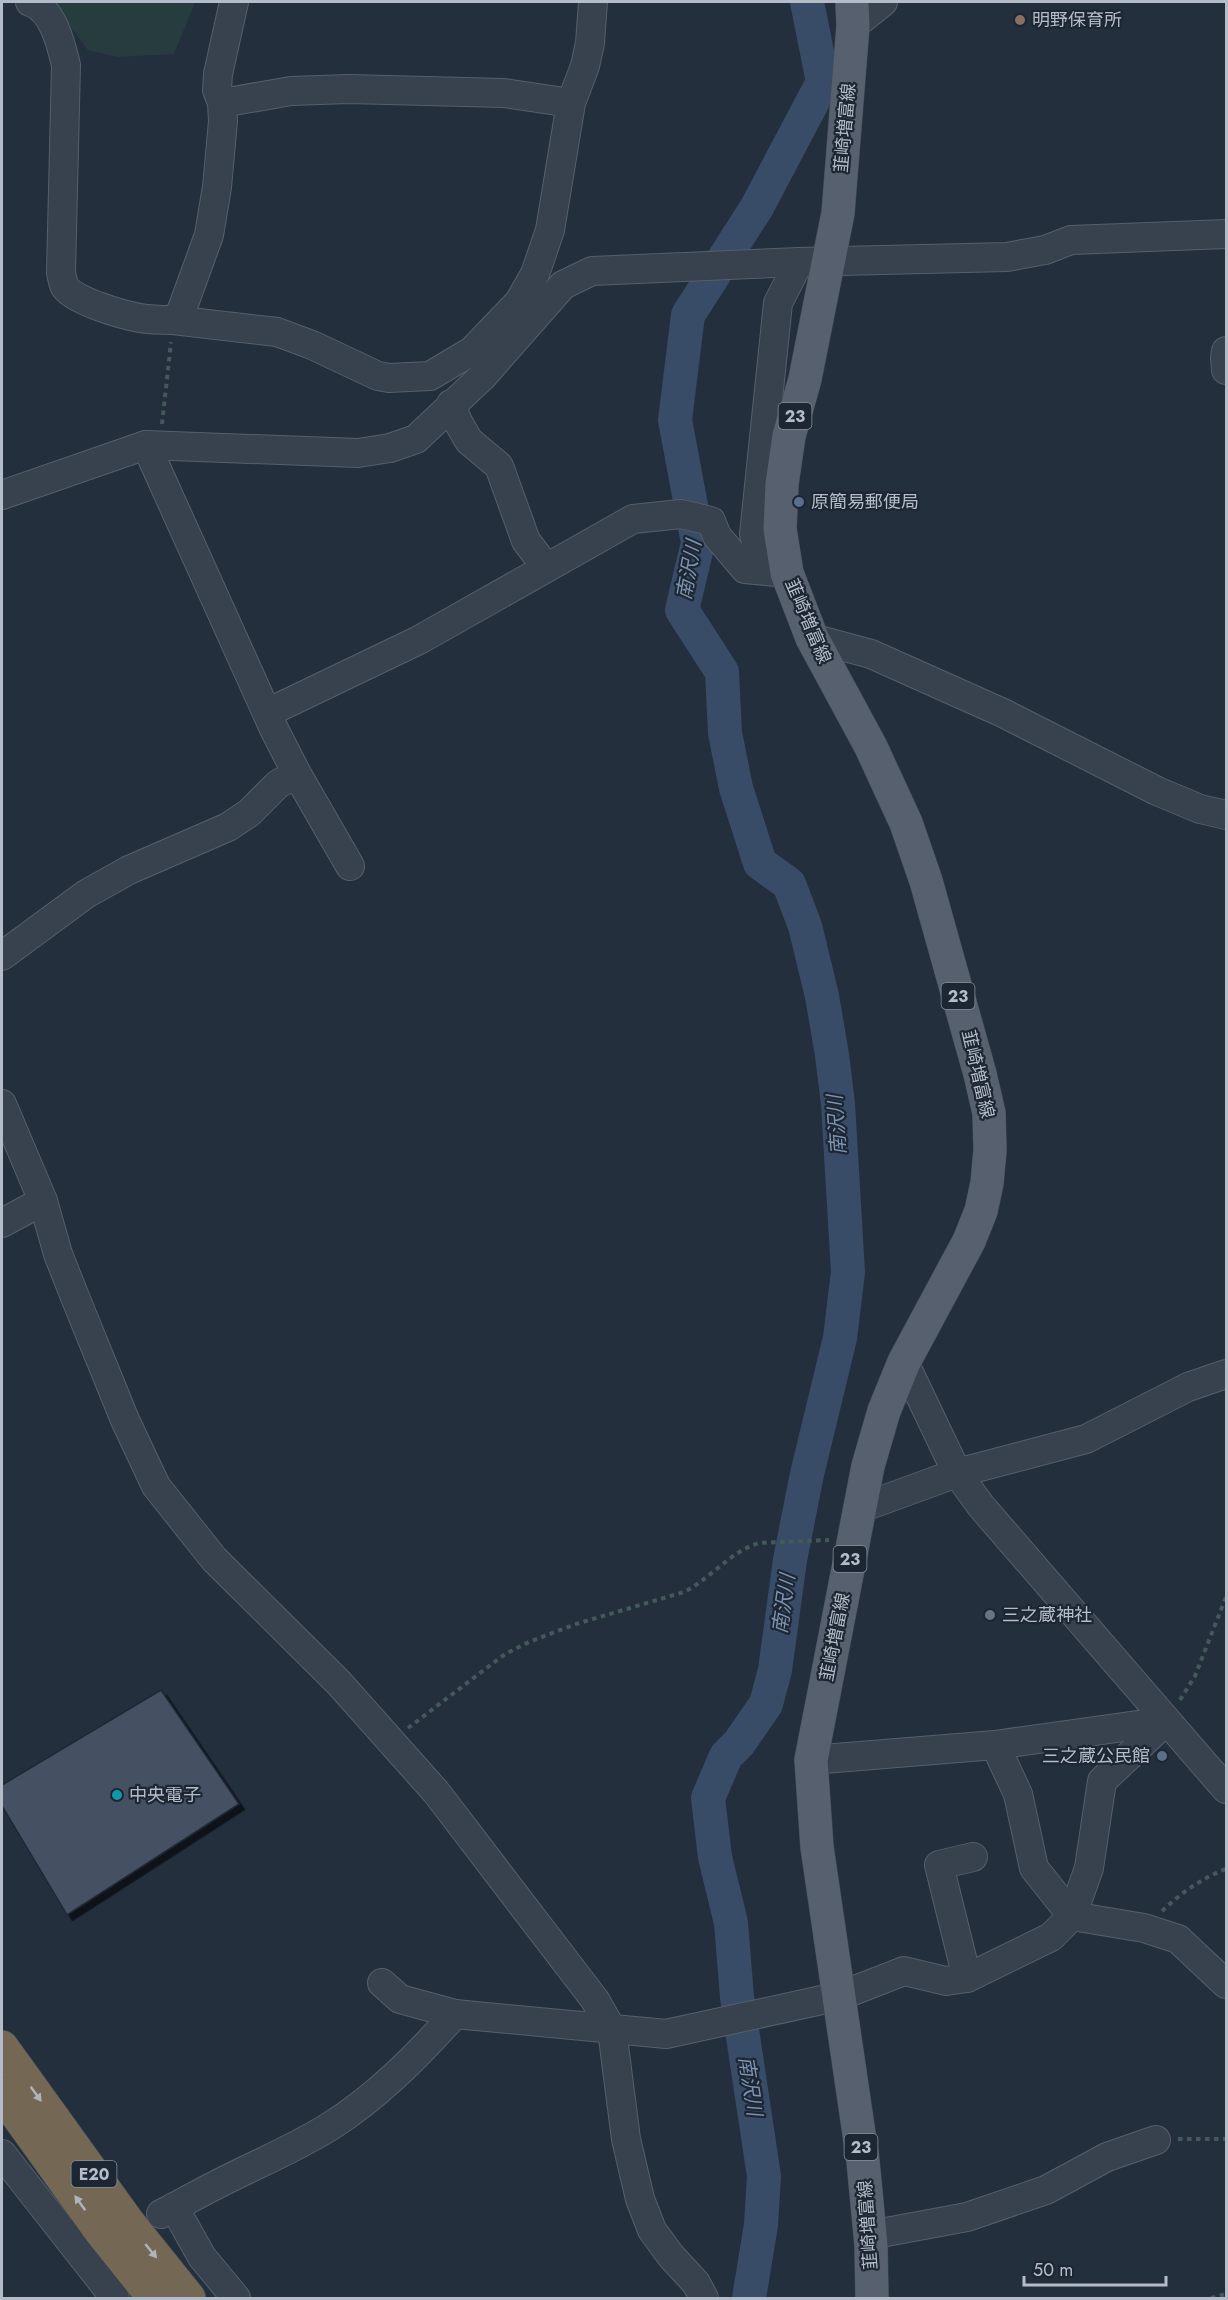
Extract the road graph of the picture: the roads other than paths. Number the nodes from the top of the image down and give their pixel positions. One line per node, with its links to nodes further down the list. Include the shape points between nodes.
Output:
1 (30, 2): 11 (street, via 36,3 51,21 66,65 61,273 65,287 75,296 140,318)
2 (234, 2): 6 (street, via 218,74 217,90)
3 (593, 2): 7 (street, via 585,66)
4 (883, 2): 5 (street)
5 (853, 14): 9 (main road, 韮崎増富線 / 23, via 837,213)
6 (222, 103): 7 (street, via 291,91 349,89 504,93); 11 (street, via 217,187 209,235 194,282 181,312)
7 (571, 103): 10 (street, via 550,230 535,274)
8 (1227, 234): 9 (street, via 1071,240 1007,257)
9 (814, 261): 10 (street, via 592,271); 18 (main road, 韮崎増富線 / 23, via 805,380 789,436); 18 (street, via 778,303 754,534)
10 (534, 300): 11 (street, via 472,351 430,376 401,378 378,376 277,332); 14 (street, via 483,376)
11 (173, 320)
12 (1227, 351): 13 (street)
13 (1227, 370)
14 (451, 404): 15 (street, via 416,439 358,453); 17 (street, via 469,441 499,466 526,541)
15 (153, 445): 16 (street); 20 (street)
16 (2, 495)
17 (546, 567): 18 (street, via 633,519 681,514 711,521 717,536 745,569); 20 (street, via 419,640)
18 (775, 571): 19 (main road, 韮崎増富線 / 23)
19 (812, 638): 22 (street, via 871,654 1003,713 1157,791 1200,809); 28 (main road, 韮崎増富線 / 23, via 871,747 906,823 926,881 990,1113 989,1161 981,1211)
20 (267, 713): 21 (street)
21 (297, 774): 23 (street); 24 (street, via 278,784 249,813 228,827 129,870 86,894)
22 (1227, 815)
23 (350, 866)
24 (2, 956)
25 (2, 1104): 26 (street)
26 (43, 1201): 27 (street); 43 (street, via 75,1297 156,1486 214,1559 339,1683 436,1792 578,1976)
27 (2, 1223)
28 (904, 1362): 30 (street); 31 (main road, 韮崎増富線 / 23, via 868,1466)
29 (1227, 1374): 30 (street, via 1188,1387 1086,1439)
30 (957, 1473): 31 (street); 32 (street)
31 (861, 1508): 34 (main road, 韮崎増富線 / 23)
32 (1166, 1721): 33 (street); 35 (street); 37 (street, via 1102,1781 1089,1868)
33 (995, 1744): 34 (street); 37 (street, via 1018,1794 1034,1868)
34 (811, 1760): 41 (main road, 韮崎増富線 / 23, via 817,1847)
35 (1227, 1789)
36 (973, 1857): 38 (street, via 939,1865)
37 (1072, 1916): 38 (street, via 1052,1937); 39 (street, via 1144,1928 1178,1940)
38 (967, 1978): 41 (street, via 946,1981 904,1971)
39 (1224, 1980)
40 (382, 1983): 42 (street, via 400,1999)
41 (840, 1996): 43 (street, via 666,2034); 48 (main road, 韮崎増富線 / 23)
42 (455, 2014): 43 (street); 52 (street, via 412,2061 330,2127 168,2211)
43 (612, 2030): 53 (street, via 626,2139 640,2199 652,2230)
44 (2, 2047): 51 (highway, E20, one-way to 51, via 128,2222)
45 (2, 2094): 50 (highway, E20, one-way to 45, via 101,2232)
46 (1156, 2140): 48 (street, via 1107,2157 1046,2190 967,2217)
47 (2, 2154): 49 (street)
48 (870, 2235): 54 (main road, 韮崎増富線 / 23)
49 (116, 2298)
50 (154, 2298)
51 (189, 2298)
52 (236, 2298)
53 (704, 2298)
54 (872, 2298)

